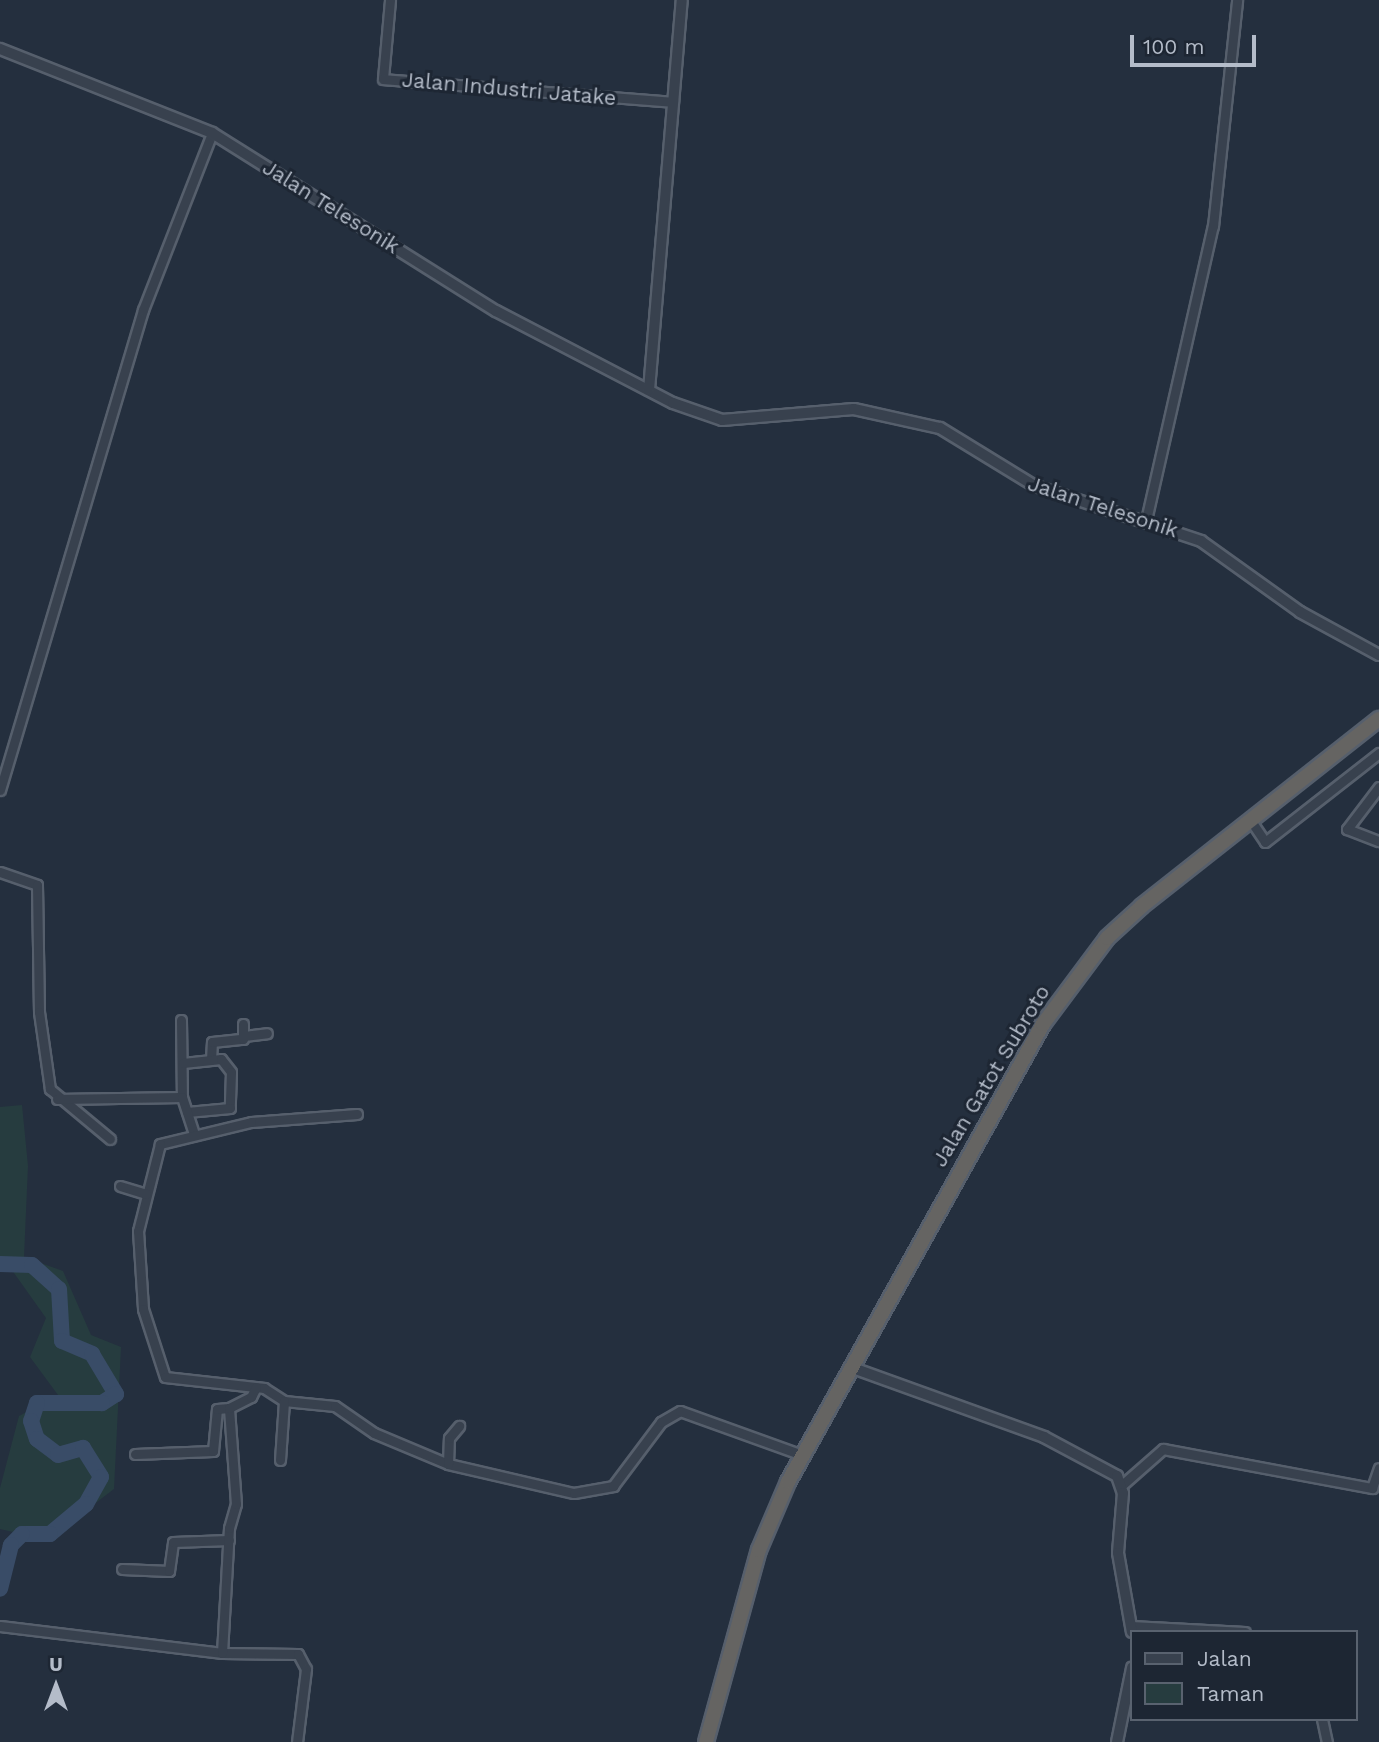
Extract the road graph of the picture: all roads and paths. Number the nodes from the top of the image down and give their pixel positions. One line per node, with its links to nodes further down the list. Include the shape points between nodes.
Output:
1 (390, 0): 5 (street, Jalan Industri Jatake, via 383,79)
2 (682, 0): 5 (street)
3 (1237, 0): 8 (street, via 1213,226)
4 (0, 49): 6 (street, Jalan Telesonik)
5 (673, 102): 7 (street)
6 (212, 133): 7 (street, Jalan Telesonik, via 496,311); 13 (street, via 143,310)
7 (649, 390): 8 (street, Jalan Telesonik, via 714,419 854,410 922,422 1032,485)
8 (1146, 520): 9 (street, Jalan Telesonik, via 1217,550 1300,612)
9 (1379, 655)
10 (1379, 719): 14 (highway, Jalan Gatot Subroto)
11 (1379, 753): 14 (street, via 1265,842)
12 (1379, 787): 15 (street, via 1347,829)
13 (0, 790)
14 (1251, 821): 33 (highway, Jalan Gatot Subroto, via 1133,914 1071,985 991,1110)
15 (1379, 841)
16 (0, 872): 24 (street, via 37,885 39,1012)
17 (181, 1020): 22 (street)
18 (243, 1024): 20 (street)
19 (267, 1033): 20 (street)
20 (244, 1036): 21 (street, via 212,1042)
21 (211, 1060): 22 (street); 25 (street, via 230,1067 230,1108)
22 (183, 1063): 23 (street)
23 (182, 1097): 24 (street); 25 (street)
24 (57, 1100): 28 (street)
25 (187, 1112): 27 (street)
26 (357, 1114): 27 (street)
27 (194, 1134): 29 (street, via 160,1144)
28 (110, 1139)
29 (155, 1164): 30 (street); 32 (street)
30 (142, 1166)
31 (120, 1186): 32 (street)
32 (146, 1194): 34 (street, via 138,1231 143,1309 164,1375)
33 (850, 1367): 39 (highway, Jalan Gatot Subroto); 43 (street, via 1044,1437 1117,1476)
34 (256, 1387): 35 (street); 36 (street, via 251,1397)
35 (284, 1401): 40 (street); 41 (street, via 335,1406 374,1433)
36 (229, 1408): 38 (street, via 216,1411 214,1451); 44 (street, via 236,1504)
37 (458, 1426): 41 (street, via 449,1438)
38 (135, 1454)
39 (802, 1455): 41 (street, via 680,1411 661,1422 621,1479 595,1493); 53 (highway, Jalan Gatot Subroto, via 759,1550)
40 (281, 1460)
41 (448, 1464)
42 (1379, 1468): 43 (street, via 1372,1488 1163,1449)
43 (1122, 1485): 47 (street, via 1118,1553)
44 (229, 1540): 45 (street, via 173,1542 169,1571); 49 (street)
45 (121, 1569)
46 (0, 1626): 49 (street)
47 (1132, 1629): 48 (street)
48 (1170, 1630)
49 (222, 1653): 52 (street, via 306,1659)
50 (1130, 1678): 54 (street)
51 (1322, 1721): 55 (street)
52 (297, 1742)
53 (706, 1742)
54 (1117, 1742)
55 (1327, 1742)

